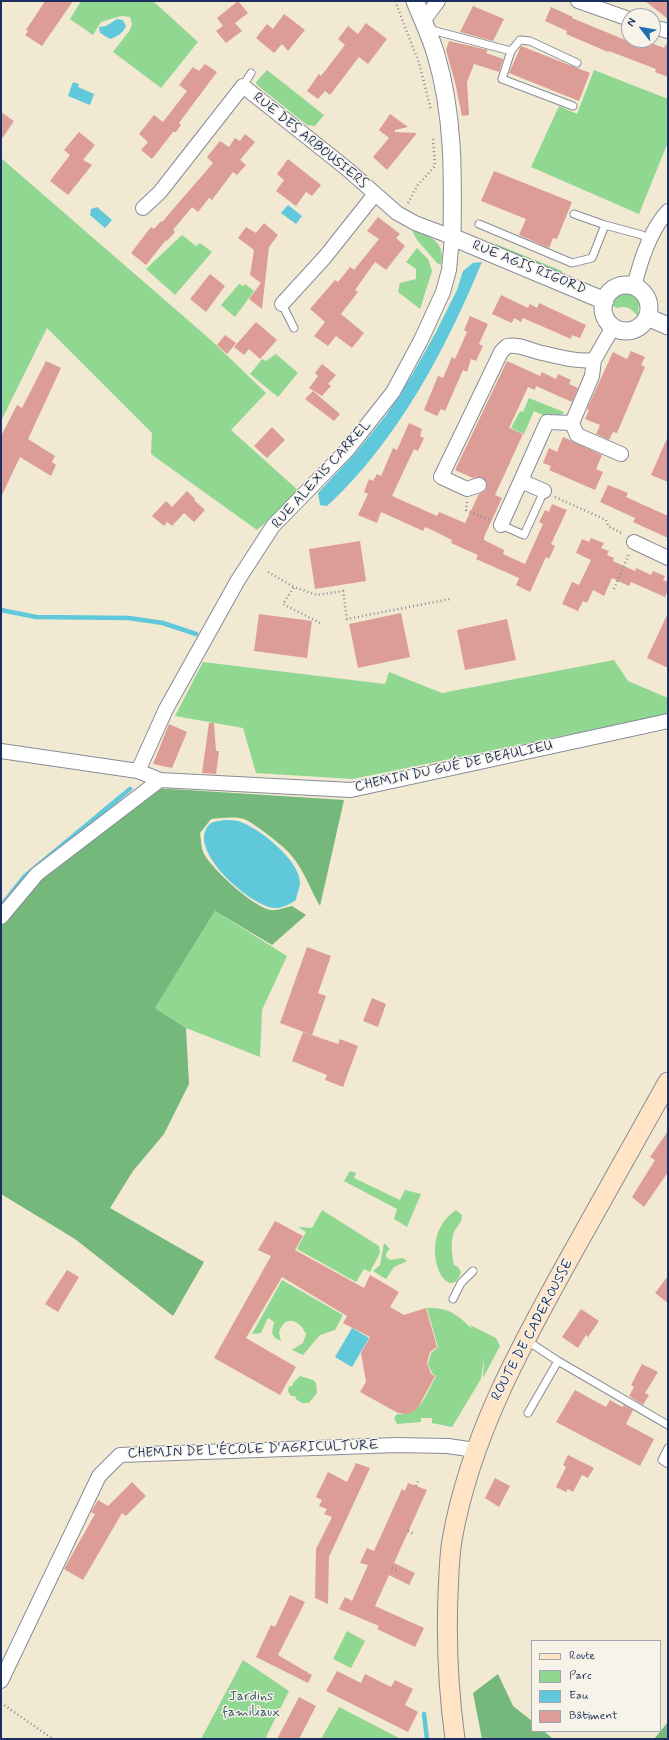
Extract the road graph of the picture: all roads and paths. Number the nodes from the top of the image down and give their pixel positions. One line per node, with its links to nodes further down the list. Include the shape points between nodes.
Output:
1 (395, 1): 12 (path, via 419,63)
2 (415, 1): 6 (street, RUE ALEXIS CARREL)
3 (438, 1): 6 (street)
4 (578, 1): 5 (street)
5 (621, 16)
6 (424, 25): 7 (lane); 21 (street, RUE ALEXIS CARREL, via 436,55 450,120 453,168)
7 (511, 51): 8 (lane, via 520,40 530,41); 11 (lane, via 502,79)
8 (577, 63)
9 (250, 73): 10 (lane)
10 (243, 86): 14 (street, RUE DES ARBOUSIERS); 15 (street, RUE DES ARBOUSIERS, via 160,192)
11 (573, 106)
12 (432, 115)
13 (433, 134): 18 (path, via 435,166 409,200)
14 (375, 194): 18 (street, RUE DES ARBOUSIERS); 25 (street, via 325,257)
15 (143, 208)
16 (668, 211): 22 (street, via 660,219)
17 (574, 214): 20 (lane)
18 (403, 216): 21 (street, RUE DES ARBOUSIERS)
19 (479, 224): 20 (lane, via 572,263 592,258)
20 (604, 225): 22 (lane, via 642,235)
21 (452, 237): 24 (street, RUE AGIS RIGORD); 46 (street, RUE ALEXIS CARREL, via 443,292 393,392 348,449 274,526 238,580 166,709)
22 (650, 242): 23 (street)
23 (634, 287): 24 (street, via 613,289); 26 (street, via 647,299)
24 (605, 300): 28 (street, via 603,307 606,318)
25 (282, 304): 29 (lane)
26 (647, 317): 27 (street); 28 (street, via 636,329 621,330)
27 (668, 326)
28 (613, 327): 30 (street)
29 (294, 328)
30 (594, 360): 31 (street, via 592,376); 34 (street, via 582,361 515,345 507,346 501,352 441,477)
31 (572, 423): 32 (street, via 577,435); 33 (street, via 547,422)
32 (622, 454)
33 (522, 481): 35 (street); 36 (street)
34 (473, 487): 36 (path, via 466,510)
35 (544, 491): 36 (lane, via 524,535); 37 (path, via 606,520 608,526 630,537)
36 (502, 525)
37 (634, 542): 38 (street); 41 (path)
38 (668, 558)
39 (268, 572): 40 (path)
40 (294, 587): 42 (path, via 317,595 342,591 347,620); 43 (path, via 283,604)
41 (614, 589)
42 (450, 599)
43 (320, 623)
44 (668, 721): 47 (street, CHEMIN DU GUÉ DE BEAULIEU, via 351,790)
45 (1, 751): 46 (street, CHEMIN DU GUÉ DE BEAULIEU)
46 (138, 771): 47 (street, CHEMIN DU GUÉ DE BEAULIEU)
47 (160, 780): 48 (street, via 37,874)
48 (1, 917)
49 (668, 1082): 52 (main road, ROUTE DE CADEROUSSE)
50 (473, 1272): 51 (lane, via 461,1283)
51 (453, 1299)
52 (525, 1339): 53 (lane); 57 (main road, ROUTE DE CADEROUSSE, via 492,1406)
53 (558, 1361): 54 (lane); 55 (lane)
54 (528, 1413)
55 (668, 1425)
56 (668, 1448): 58 (lane, via 662,1460)
57 (475, 1450): 65 (street, CHEMIN DE L'ÉCOLE D'AGRICULTURE, via 448,1446 397,1445 120,1455 99,1476); 68 (main road, ROUTE DE CADEROUSSE, via 452,1541 450,1568 446,1646)
58 (668, 1464)
59 (419, 1479): 60 (path)
60 (416, 1486)
61 (408, 1531): 62 (path)
62 (414, 1534)
63 (392, 1568): 64 (path)
64 (398, 1571)
65 (1, 1682)
66 (1, 1703): 67 (path)
67 (53, 1739)
68 (455, 1739)

